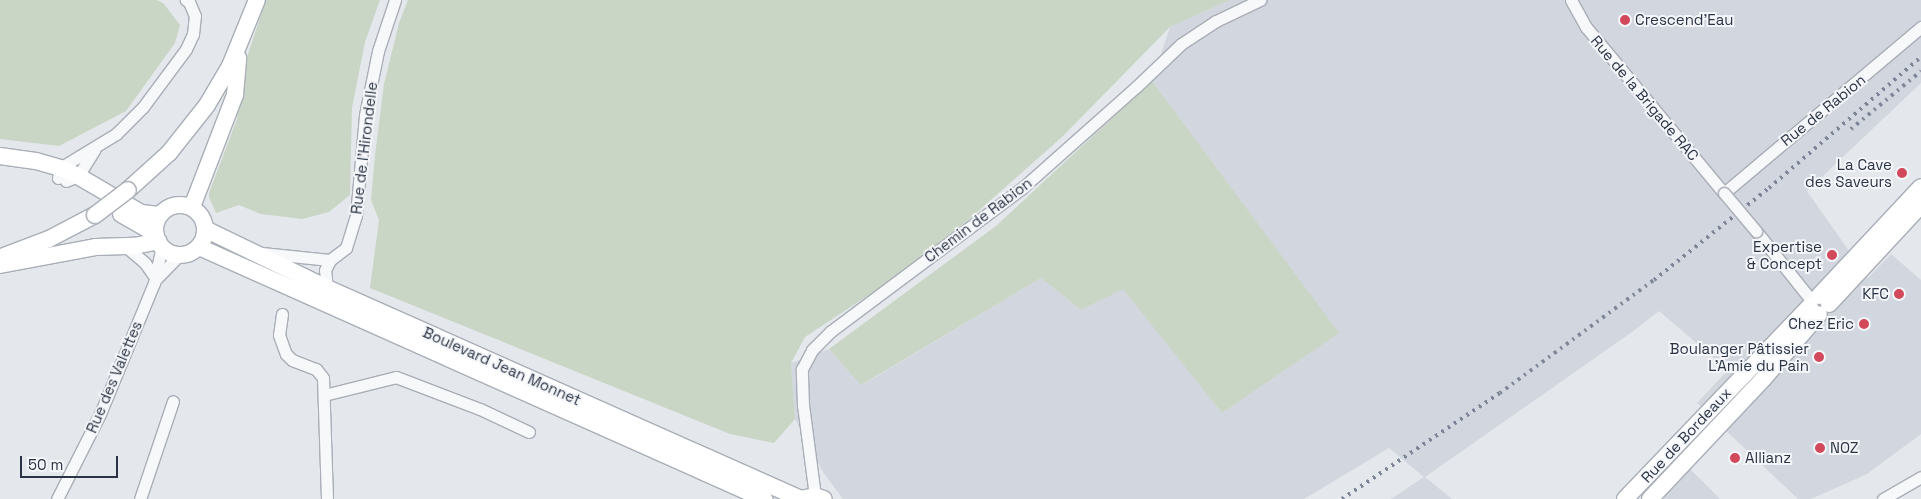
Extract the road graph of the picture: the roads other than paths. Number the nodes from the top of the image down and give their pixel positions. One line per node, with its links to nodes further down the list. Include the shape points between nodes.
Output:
1 (186, 0): 9 (street, via 195,16 193,34 186,50 143,107 116,134)
2 (248, 0): 14 (main road, via 226,54 203,94 173,134)
3 (257, 0): 7 (main road)
4 (395, 0): 28 (street, Rue de l'Hirondelle, via 378,51 365,115 356,216 346,248)
5 (1260, 0): 38 (street, Chemin de Rabion, via 1216,21 1181,44 1021,189 831,331 812,350 802,369)
6 (1571, 0): 15 (street, Rue de la Brigade RAC, via 1586,27)
7 (251, 20): 14 (main road, via 230,66 207,104 169,153); 17 (main road, via 237,63 234,95)
8 (1921, 27): 15 (street, Rue de Rabion)
9 (95, 148): 12 (street); 12 (street)
10 (0, 156): 12 (main road, via 36,161)
11 (0, 167): 12 (main road)
12 (65, 176): 19 (main road, via 142,213); 21 (main road)
13 (1921, 186): 32 (main road, Rue de Bordeaux)
14 (124, 188): 18 (main road, bridge)
15 (1724, 193): 32 (street, Rue de la Brigade RAC, bridge)
16 (1921, 205): 32 (main road, Rue de Bordeaux)
17 (192, 207): 19 (main road, via 171,206); 20 (main road, via 203,219)
18 (91, 211): 24 (main road); 27 (main road, via 50,239)
19 (160, 215): 21 (main road)
20 (205, 229): 23 (main road); 25 (main road, Boulevard Jean Monnet)
21 (159, 240): 22 (main road); 26 (main road, via 173,253); 30 (street, Rue des Valettes)
22 (124, 245): 29 (main road); 30 (street, via 145,263)
23 (199, 247): 26 (main road); 42 (main road)
24 (0, 248)
25 (250, 252): 28 (street); 31 (main road, Boulevard Jean Monnet)
26 (180, 254): 30 (street, Rue des Valettes)
27 (0, 258)
28 (330, 260): 31 (street, via 325,270)
29 (0, 265)
30 (156, 279): 39 (street, Rue des Valettes, via 100,414)
31 (327, 288): 38 (main road, Boulevard Jean Monnet)
32 (1818, 304): 43 (main road, Rue de Bordeaux); 44 (main road, Rue de Bordeaux, via 1764,378)
33 (282, 314): 34 (street, via 280,335 286,354 292,360 316,369 323,378)
34 (324, 396): 36 (street, via 396,377 473,406); 41 (street)
35 (173, 401): 40 (street)
36 (529, 432)
37 (1921, 478): 45 (street)
38 (810, 498)
39 (57, 499)
40 (140, 499)
41 (327, 499)
42 (764, 499)
43 (1625, 499)
44 (1650, 499)
45 (1883, 499)

